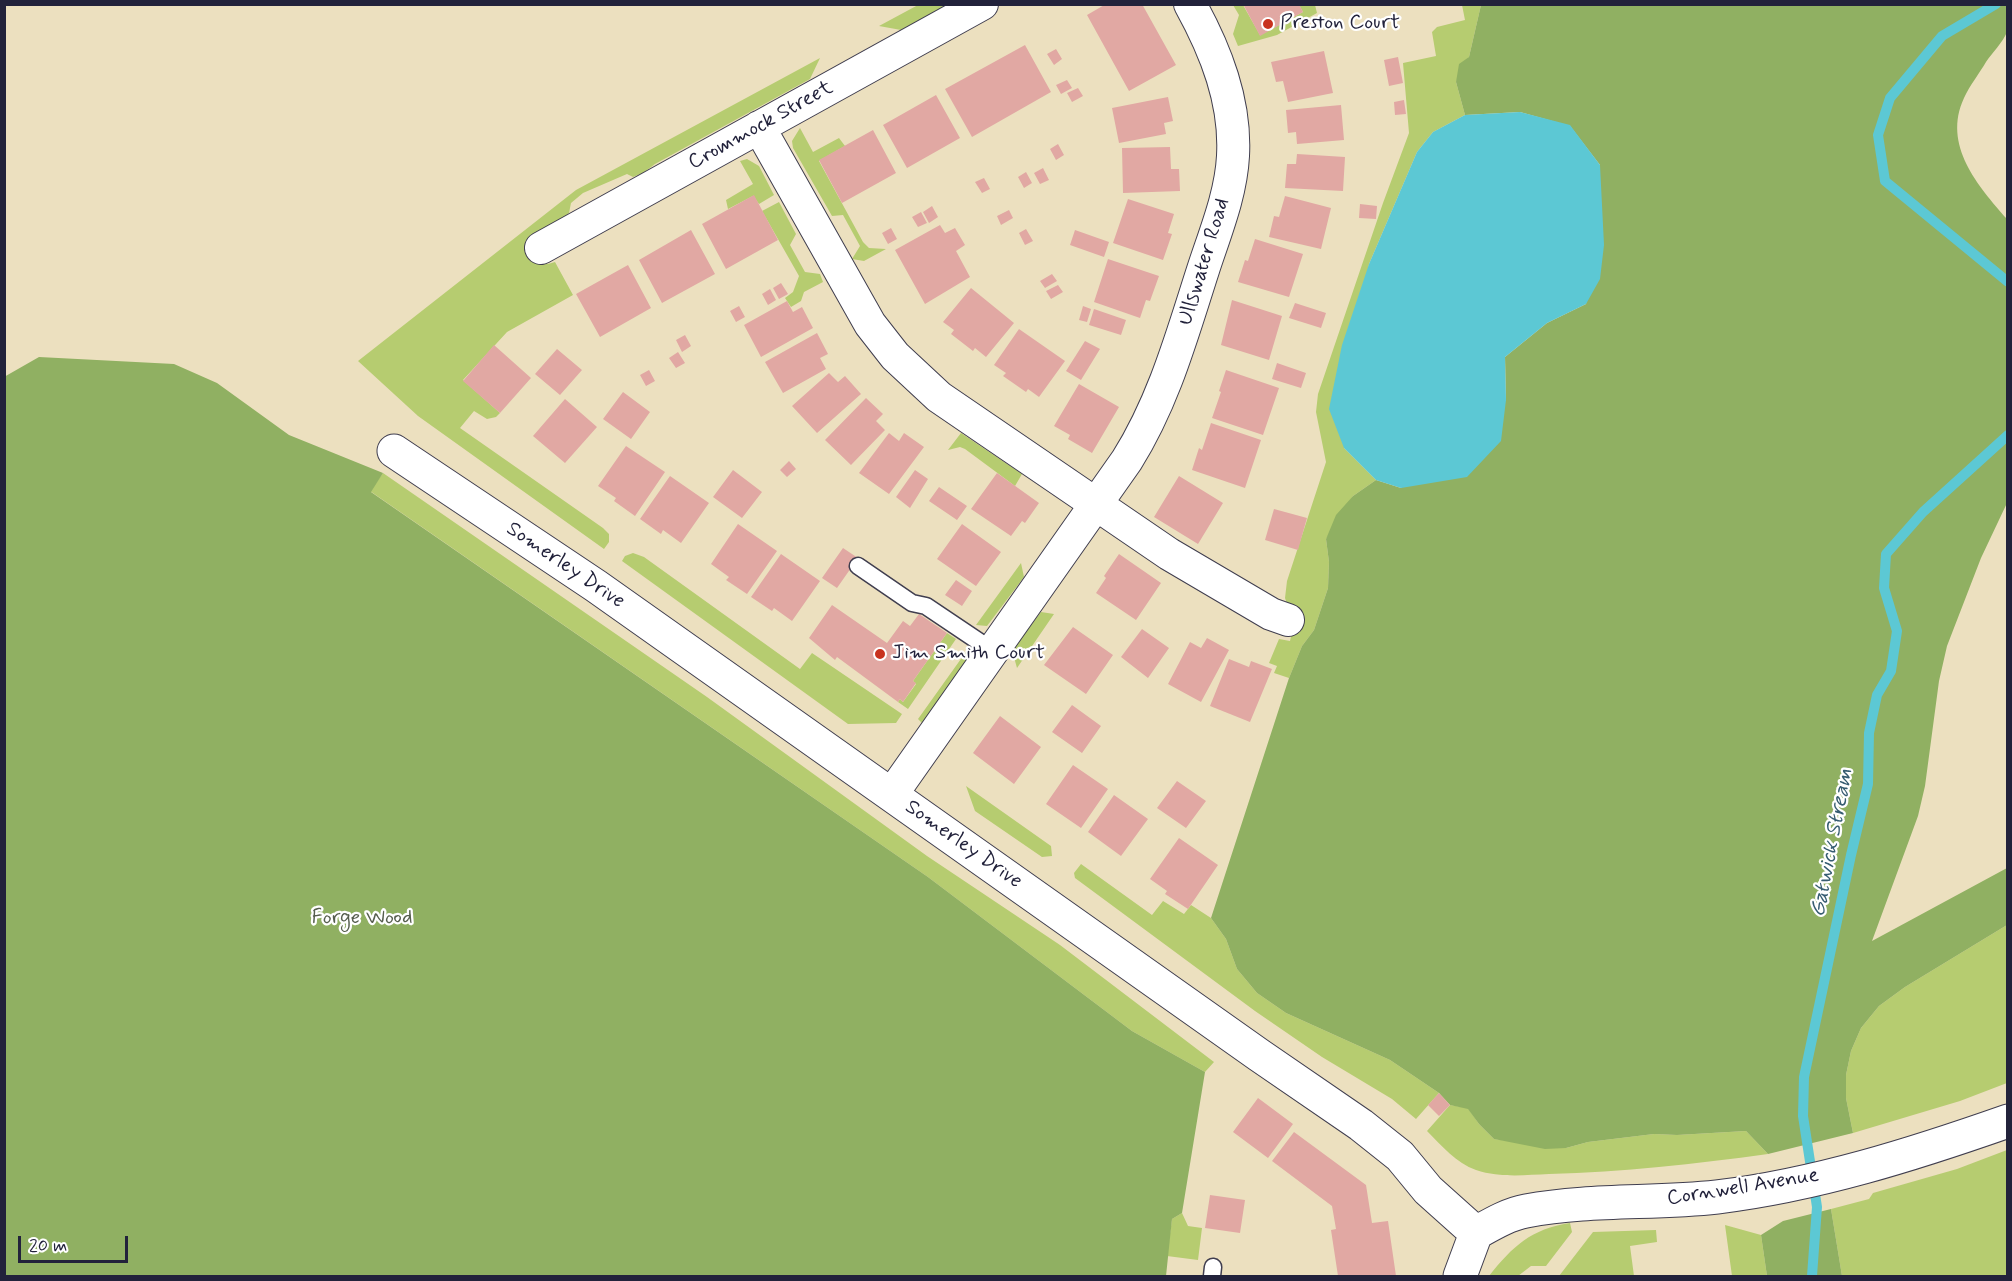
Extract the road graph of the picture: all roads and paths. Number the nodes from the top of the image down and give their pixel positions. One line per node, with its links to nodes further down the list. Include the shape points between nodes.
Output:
1 (982, 4): 3 (street, Crommock Street)
2 (1190, 4): 6 (street, Ullswater Road, via 1219,63 1228,96 1233,154 1230,180 1159,400 1144,433)
3 (759, 127): 4 (street, Crommock Street); 6 (street, via 870,324 894,356 939,397)
4 (541, 248)
5 (394, 451): 10 (street, Somerley Drive)
6 (1095, 505): 8 (street, via 1204,576); 9 (street, Ullswater Road)
7 (858, 566): 9 (lane)
8 (1288, 620)
9 (993, 651): 10 (street, Ullswater Road)
10 (892, 794): 12 (street, Somerley Drive, via 1361,1125 1400,1156 1428,1190)
11 (2007, 1121): 12 (street, Cornwell Avenue, via 1865,1167 1773,1188 1717,1197 1524,1211)
12 (1476, 1233): 13 (street)
13 (1460, 1276)

